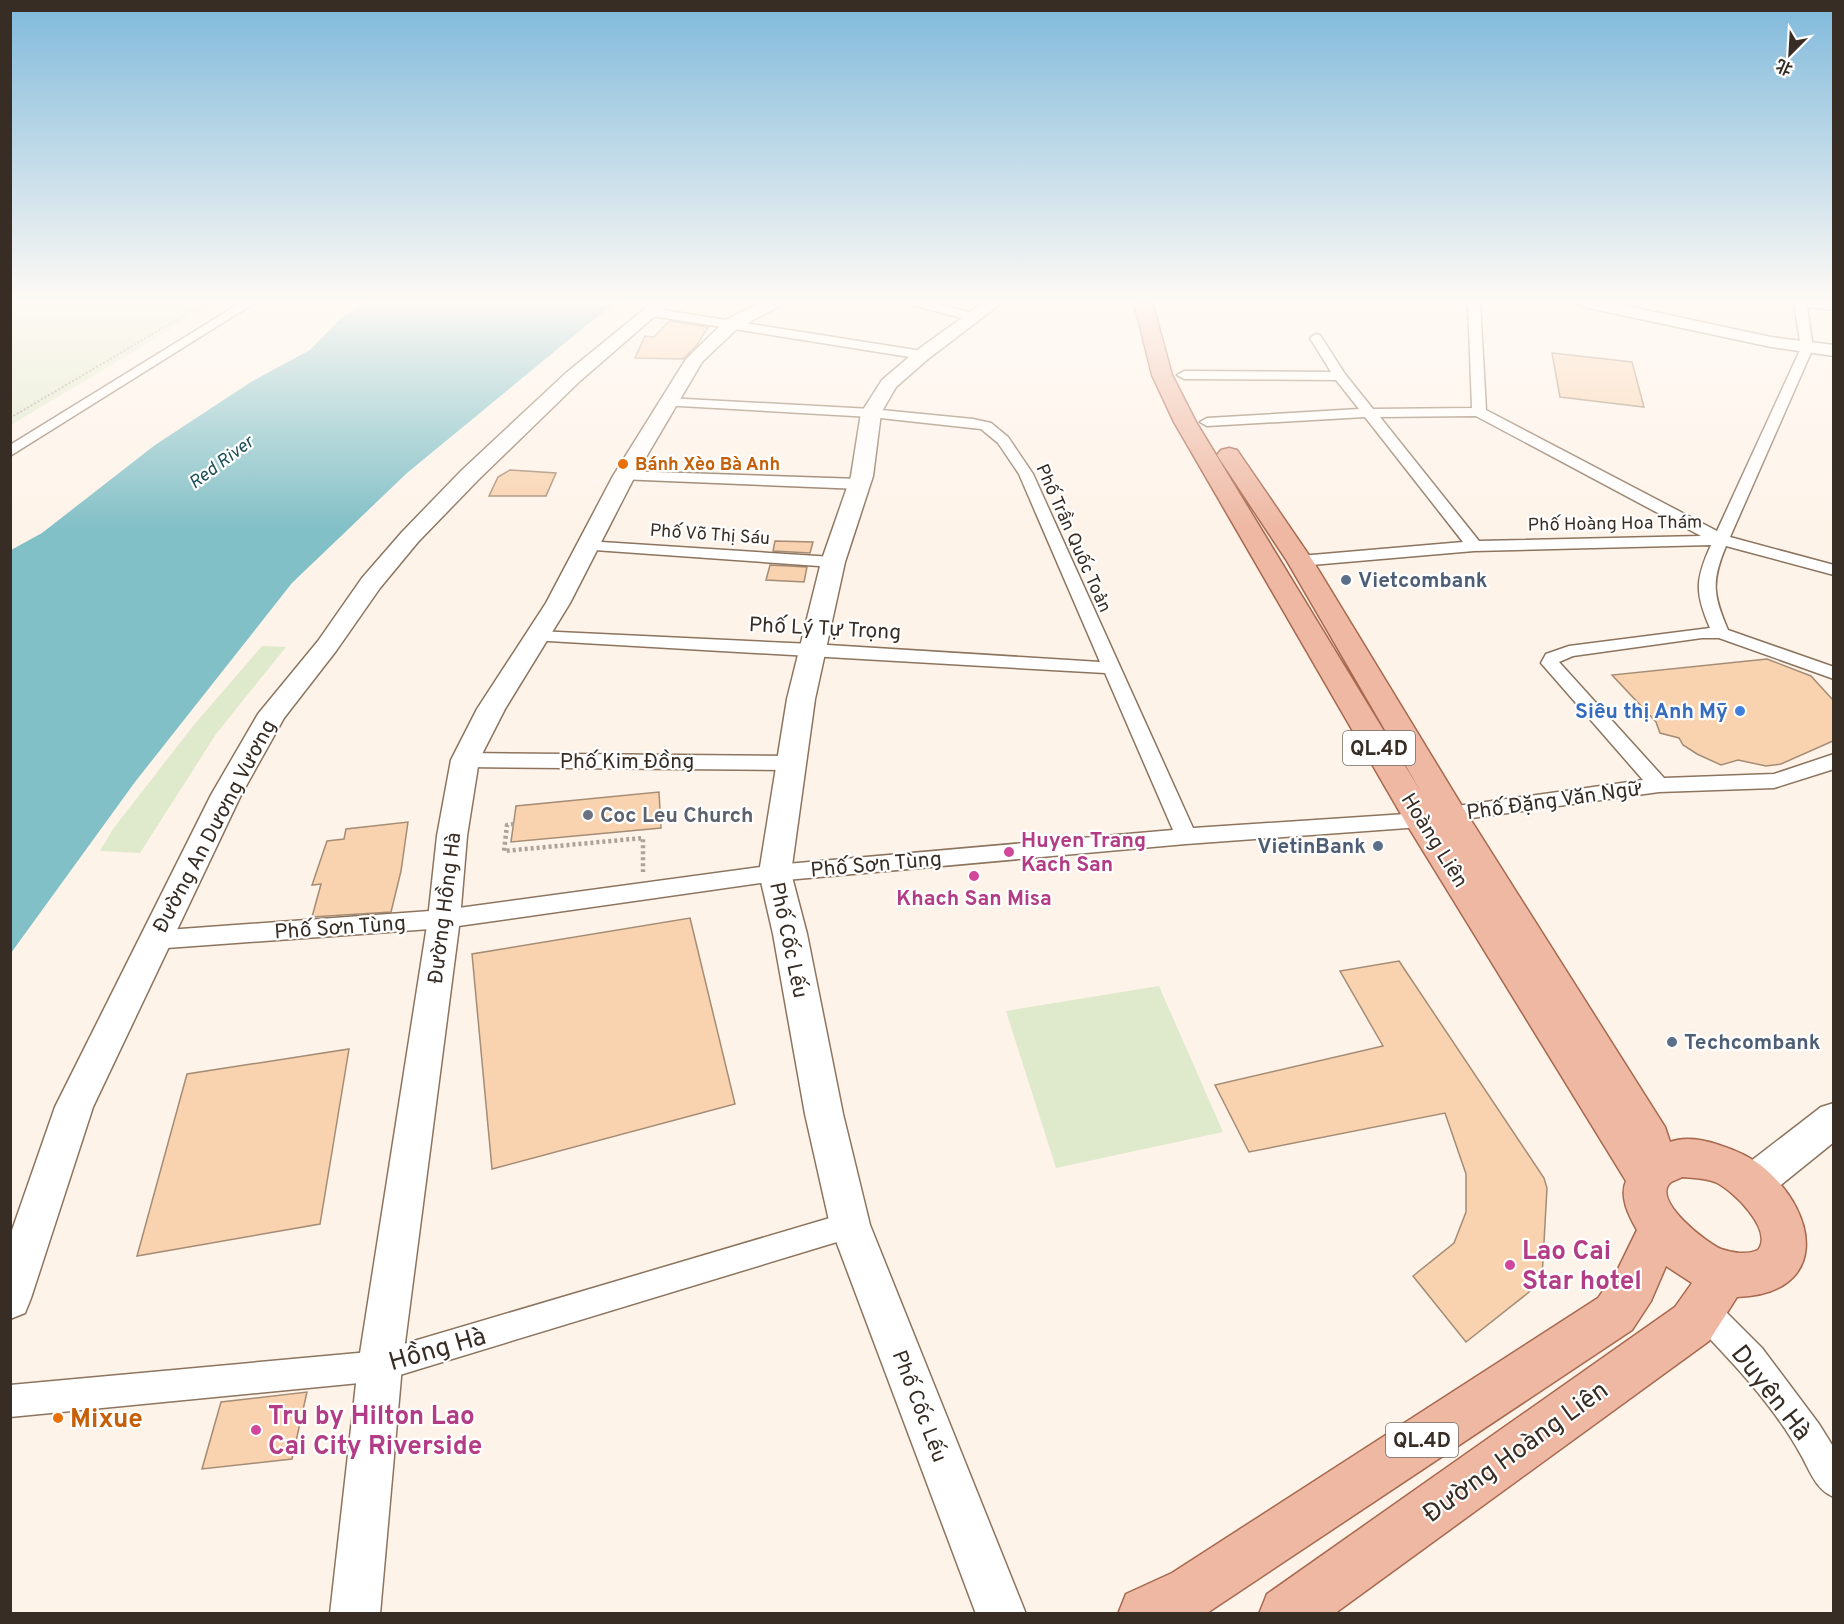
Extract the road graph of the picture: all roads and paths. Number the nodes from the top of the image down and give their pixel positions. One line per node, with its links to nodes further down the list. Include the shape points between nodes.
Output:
1 (78, 378): 15 (path)
2 (129, 378): 17 (street)
3 (572, 378): 42 (street, Đường An Dương Vương, via 410,537 272,714)
4 (682, 378): 11 (street, Đường Hồng Hà)
5 (896, 378): 13 (street, Phố Cốc Lếu)
6 (1164, 378): 16 (main road, Hoàng Liên / QL.4D)
7 (1185, 378): 16 (main road, Hoàng Liên / QL.4D)
8 (1341, 378): 14 (street)
9 (1477, 378): 12 (street)
10 (1794, 378): 20 (street, Phố Hoàng Hoa Thám)
11 (667, 402): 13 (street, Phố Trần Quốc Toản); 18 (street, Đường Hồng Hà)
12 (1479, 412): 14 (street); 20 (street)
13 (871, 413): 19 (street, Phố Cốc Lếu); 30 (street, Phố Trần Quốc Toản, via 974,423 986,426 1003,440 1026,474)
14 (1368, 413): 16 (street); 22 (street)
15 (10, 418)
16 (1196, 422): 23 (main road, Hoàng Liên / QL.4D); 25 (main road, Hoàng Liên / QL.4D)
17 (10, 452)
18 (624, 476): 19 (street); 21 (street, Đường Hồng Hà)
19 (860, 484): 24 (street, Phố Cốc Lếu)
20 (1721, 540): 22 (street, Phố Hoàng Hoa Thám); 26 (street); 27 (street, via 1707,570 1704,596)
21 (585, 546): 24 (street, Phố Võ Thị Sáu); 28 (street, Đường Hồng Hà)
22 (1474, 546): 23 (street, Phố Hoàng Hoa Thám)
23 (1300, 561): 25 (main road); 36 (main road, Hoàng Liên / QL.4D)
24 (833, 562): 29 (street, Phố Cốc Lếu)
25 (1269, 563): 36 (main road, Hoàng Liên / QL.4D)
26 (1833, 570)
27 (1721, 633): 31 (street, Phố Đặng Văn Ngữ); 35 (street, Phố Đặng Văn Ngữ, via 1569,651 1552,658 1550,663)
28 (537, 636): 29 (street, Phố Lý Tự Trọng); 32 (street, Đường Hồng Hà, via 491,709)
29 (812, 649): 30 (street, Phố Lý Tự Trọng); 34 (street, Phố Cốc Lếu)
30 (1110, 668): 38 (street, Phố Trần Quốc Toản)
31 (1833, 673)
32 (465, 760): 34 (street, Phố Kim Đồng); 41 (street, Đường Hồng Hà)
33 (1833, 761): 35 (street, Phố Đặng Văn Ngữ, via 1774,781)
34 (790, 763): 39 (street, Phố Cốc Lếu)
35 (1659, 785): 36 (street, Phố Đặng Văn Ngữ)
36 (1435, 817): 38 (street, Phố Sơn Tùng); 44 (main road, Hoàng Liên / QL.4D)
37 (514, 824): 40 (path, via 507,825 504,851 643,838)
38 (1186, 836): 39 (street, Phố Sơn Tùng)
39 (775, 873): 40 (street, Phố Sơn Tùng); 46 (street, Phố Cốc Lếu)
40 (642, 891): 41 (street, Phố Sơn Tùng)
41 (444, 919): 42 (street, Phố Sơn Tùng); 50 (street, Đường Hồng Hà)
42 (153, 940): 49 (street, Đường An Dương Vương, via 74,1107)
43 (1833, 1119): 45 (street)
44 (1656, 1170): 45 (main road, via 1679,1158 1697,1158 1735,1172); 47 (main road, via 1645,1190)
45 (1752, 1184): 48 (main road, via 1782,1222 1786,1242 1781,1259 1769,1270)
46 (850, 1225): 50 (street, Hồng Hà); 54 (street, Phố Cốc Lếu)
47 (1661, 1231): 48 (main road, via 1690,1257); 55 (main road, QL.4D, via 1635,1285 1615,1314 1191,1592)
48 (1714, 1291): 52 (street, Duyên Hà, via 1751,1359 1808,1435); 56 (main road, Đường Hoàng Liên / QL.4D, via 1692,1324)
49 (10, 1298)
50 (380, 1366): 51 (street, Hồng Hà); 53 (street, Đường Hồng Hà)
51 (10, 1401)
52 (1833, 1481)
53 (355, 1614)
54 (1001, 1614)
55 (1146, 1614)
56 (1287, 1614)

